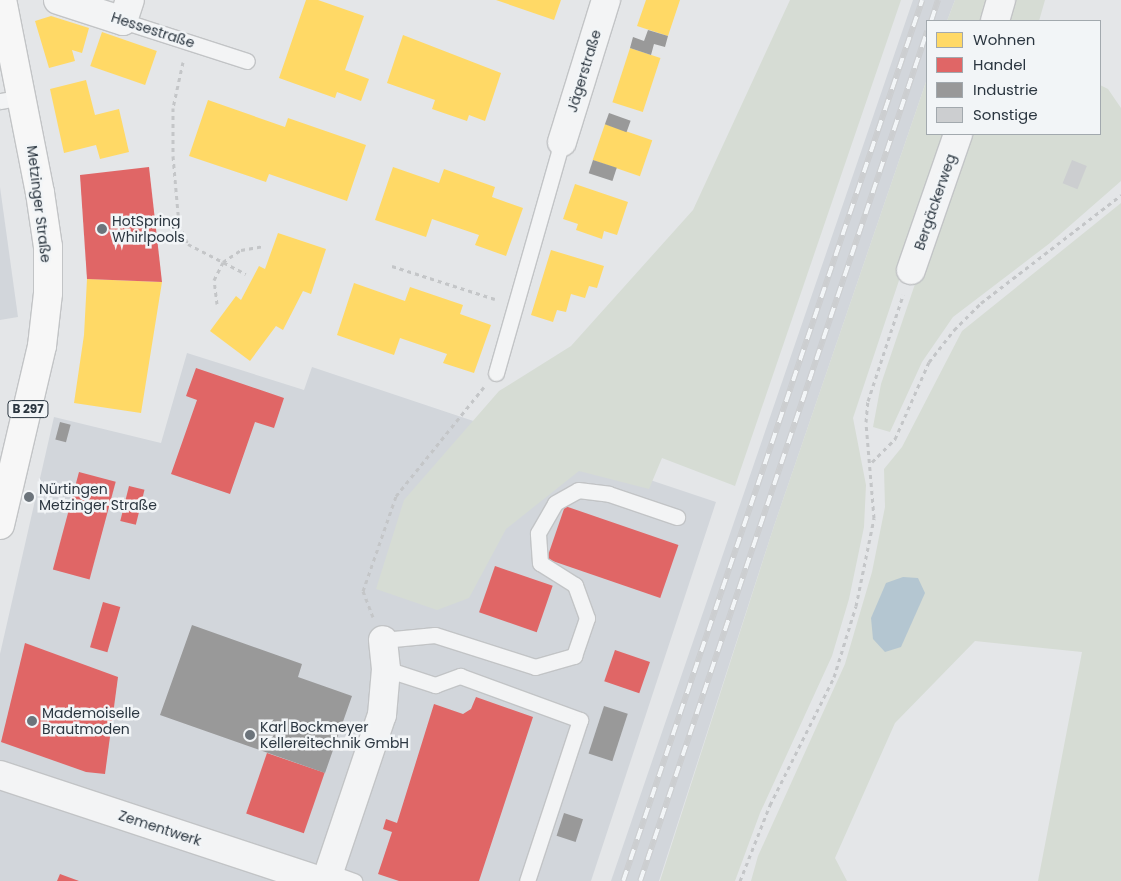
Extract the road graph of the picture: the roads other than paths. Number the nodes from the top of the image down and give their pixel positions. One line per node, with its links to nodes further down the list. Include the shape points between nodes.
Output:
1 (2, 0): 8 (main road, Metzinger Straße / B 297)
2 (58, 0): 5 (street, Hessestraße)
3 (606, 0): 10 (street, Jägerstraße)
4 (1001, 0): 6 (street)
5 (126, 10): 7 (lane, Hessestraße, via 187,42)
6 (994, 20)
7 (248, 61)
8 (12, 100): 14 (main road, Metzinger Straße / B 297, via 48,248 48,293 42,346)
9 (958, 135): 11 (street, Bergäckerweg)
10 (562, 142): 12 (lane)
11 (911, 270)
12 (496, 373)
13 (677, 517): 15 (lane, via 610,494 578,490 555,504 538,532 540,563 575,585 587,618 574,656 535,667 435,634)
14 (0, 525)
15 (383, 640): 16 (street)
16 (386, 668): 18 (street, via 382,715); 20 (lane, via 435,685 460,676 580,720)
17 (0, 774): 18 (street, Zementwerk)
18 (325, 878): 19 (lane)
19 (354, 881)
20 (527, 881)

